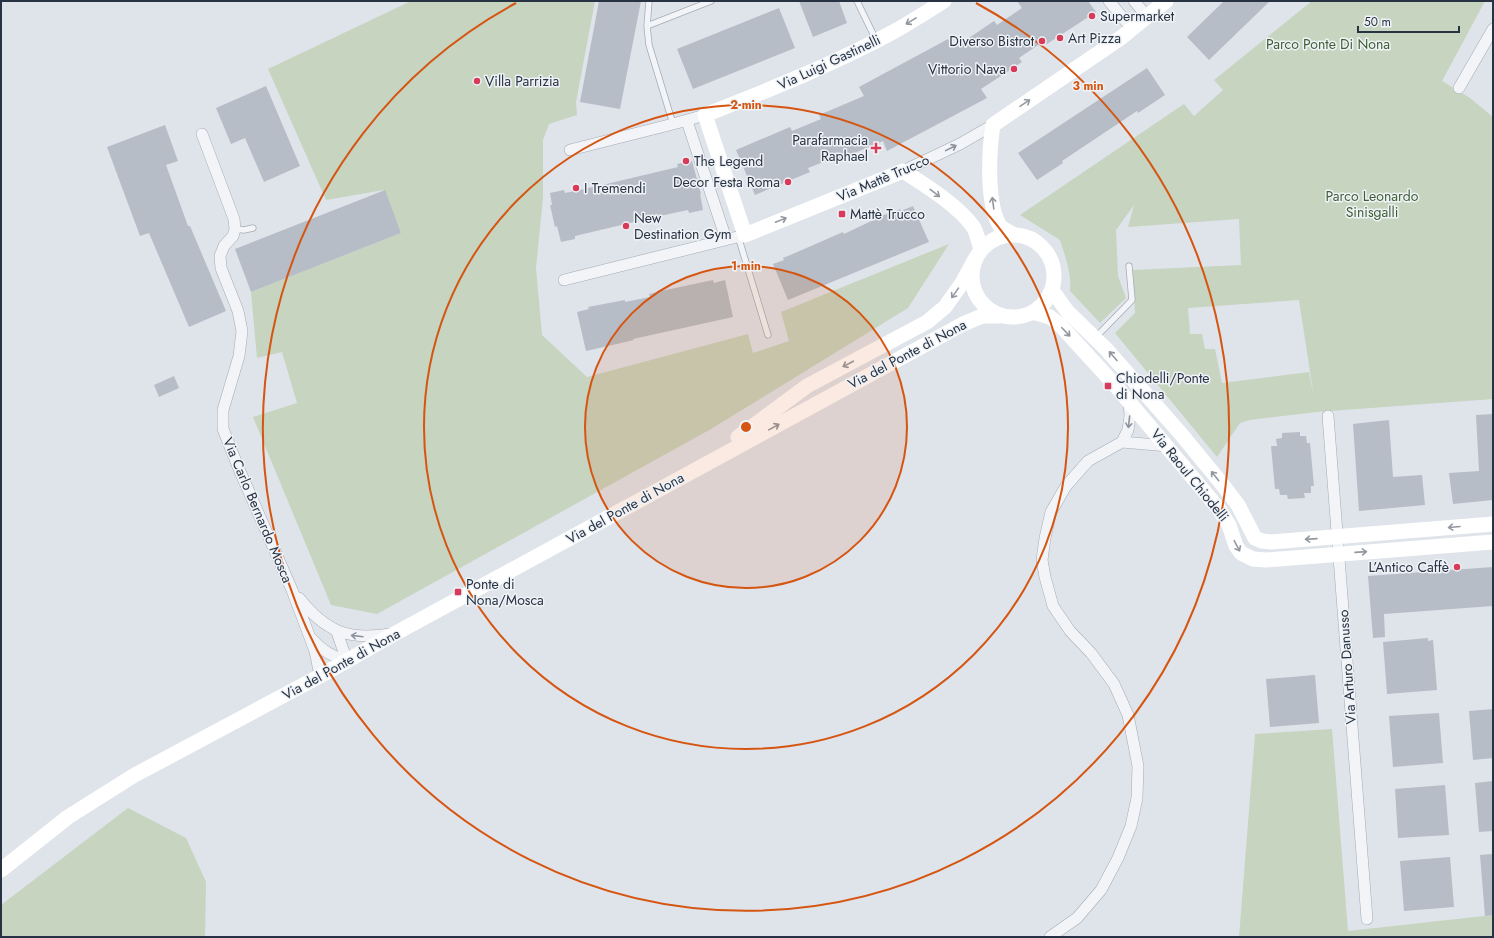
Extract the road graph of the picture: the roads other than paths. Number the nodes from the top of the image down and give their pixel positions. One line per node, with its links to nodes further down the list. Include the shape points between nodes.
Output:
1 (649, 1): 9 (lane)
2 (711, 1): 9 (lane)
3 (857, 1): 12 (lane)
4 (944, 1): 12 (main road, Via Luigi Gastinelli, one-way to 12)
5 (1109, 1): 10 (street)
6 (1134, 1): 8 (street)
7 (1166, 1): 8 (main road, Via Mattè Trucco)
8 (1147, 16): 10 (main road, Via Mattè Trucco)
9 (646, 26): 16 (lane, via 649,45)
10 (1132, 29): 17 (main road, Via Mattè Trucco, one-way to 10)
11 (1493, 29): 13 (street)
12 (877, 40): 14 (main road, Via Luigi Gastinelli, via 801,76)
13 (1459, 88)
14 (705, 114): 15 (street, Via Luigi Gastinelli); 24 (main road)
15 (687, 121): 16 (street, Via Luigi Gastinelli); 25 (street)
16 (673, 124): 19 (street, Via Luigi Gastinelli)
17 (993, 125): 20 (street, Via Mattè Trucco, one-way to 17); 23 (main road, one-way to 17, via 1001,227 995,214 991,187 990,146)
18 (202, 134): 22 (street, via 233,212)
19 (570, 150)
20 (903, 171): 24 (main road, Via Mattè Trucco, one-way to 20); 26 (main road, one-way to 26, via 960,213 974,229)
21 (253, 228): 22 (lane)
22 (234, 229): 43 (street, Via Carlo Bernardo Mosca, via 233,236 221,250 220,260 239,314 242,338 238,363 224,405 222,424 230,449)
23 (1013, 234): 26 (main road, via 990,241); 29 (main road, via 1034,241 1050,257 1054,268)
24 (741, 236): 25 (street, Via Mattè Trucco); 32 (lane)
25 (726, 239): 28 (street, Via Mattè Trucco)
26 (978, 254): 31 (main road, via 971,282 981,303 989,311); 38 (main road, Via del Ponte di Nona, one-way to 38, via 945,307 927,322 807,386)
27 (1129, 266): 33 (lane, via 1132,300)
28 (564, 280)
29 (1052, 290): 30 (main road, via 1045,303); 33 (main road, Via Raoul Chiodelli, via 1068,311)
30 (1034, 312): 31 (main road, via 1023,317); 34 (main road, Via Raoul Chiodelli, one-way to 34, via 1050,317 1060,325)
31 (1000, 316): 38 (main road, Via del Ponte di Nona, one-way to 31, via 969,320 982,316)
32 (768, 335)
33 (1095, 338): 40 (main road, Via Raoul Chiodelli, one-way to 33, via 1272,542 1255,538 1233,498 1181,434)
34 (1129, 401): 36 (street, one-way to 36, via 1128,430); 37 (main road, Via Raoul Chiodelli)
35 (1328, 416): 40 (street, Via Arturo Danusso)
36 (1122, 442): 37 (street); 51 (street, via 1088,461 1066,486 1051,512 1042,560 1053,606 1070,631 1091,653 1114,684 1128,715 1138,766 1137,798 1131,826 1101,890 1077,918)
37 (1168, 446): 42 (main road, Via Raoul Chiodelli, one-way to 42, via 1219,509 1229,525 1236,546 1246,557 1266,560)
38 (690, 472): 45 (main road, Via del Ponte di Nona)
39 (1493, 524): 40 (main road, Via Raoul Chiodelli, one-way to 40)
40 (1337, 537): 42 (street, Via Arturo Danusso)
41 (1493, 542): 42 (main road, Via Raoul Chiodelli, one-way to 41)
42 (1338, 554): 50 (street, Via Arturo Danusso)
43 (292, 590): 44 (street, Via Carlo Bernardo Mosca, via 317,618); 46 (street, Via Carlo Bernardo Mosca)
44 (337, 632): 45 (street, Via Carlo Bernardo Mosca, one-way to 44, via 365,637); 47 (street)
45 (396, 633): 47 (main road, Via del Ponte di Nona)
46 (309, 635): 47 (street, Via Carlo Bernardo Mosca, via 328,653); 48 (street, Via Carlo Bernardo Mosca)
47 (347, 660): 48 (main road, Via del Ponte di Nona)
48 (320, 676): 49 (main road, Via del Ponte di Nona, via 133,776 68,817)
49 (1, 870)
50 (1367, 919)
51 (1050, 937)

